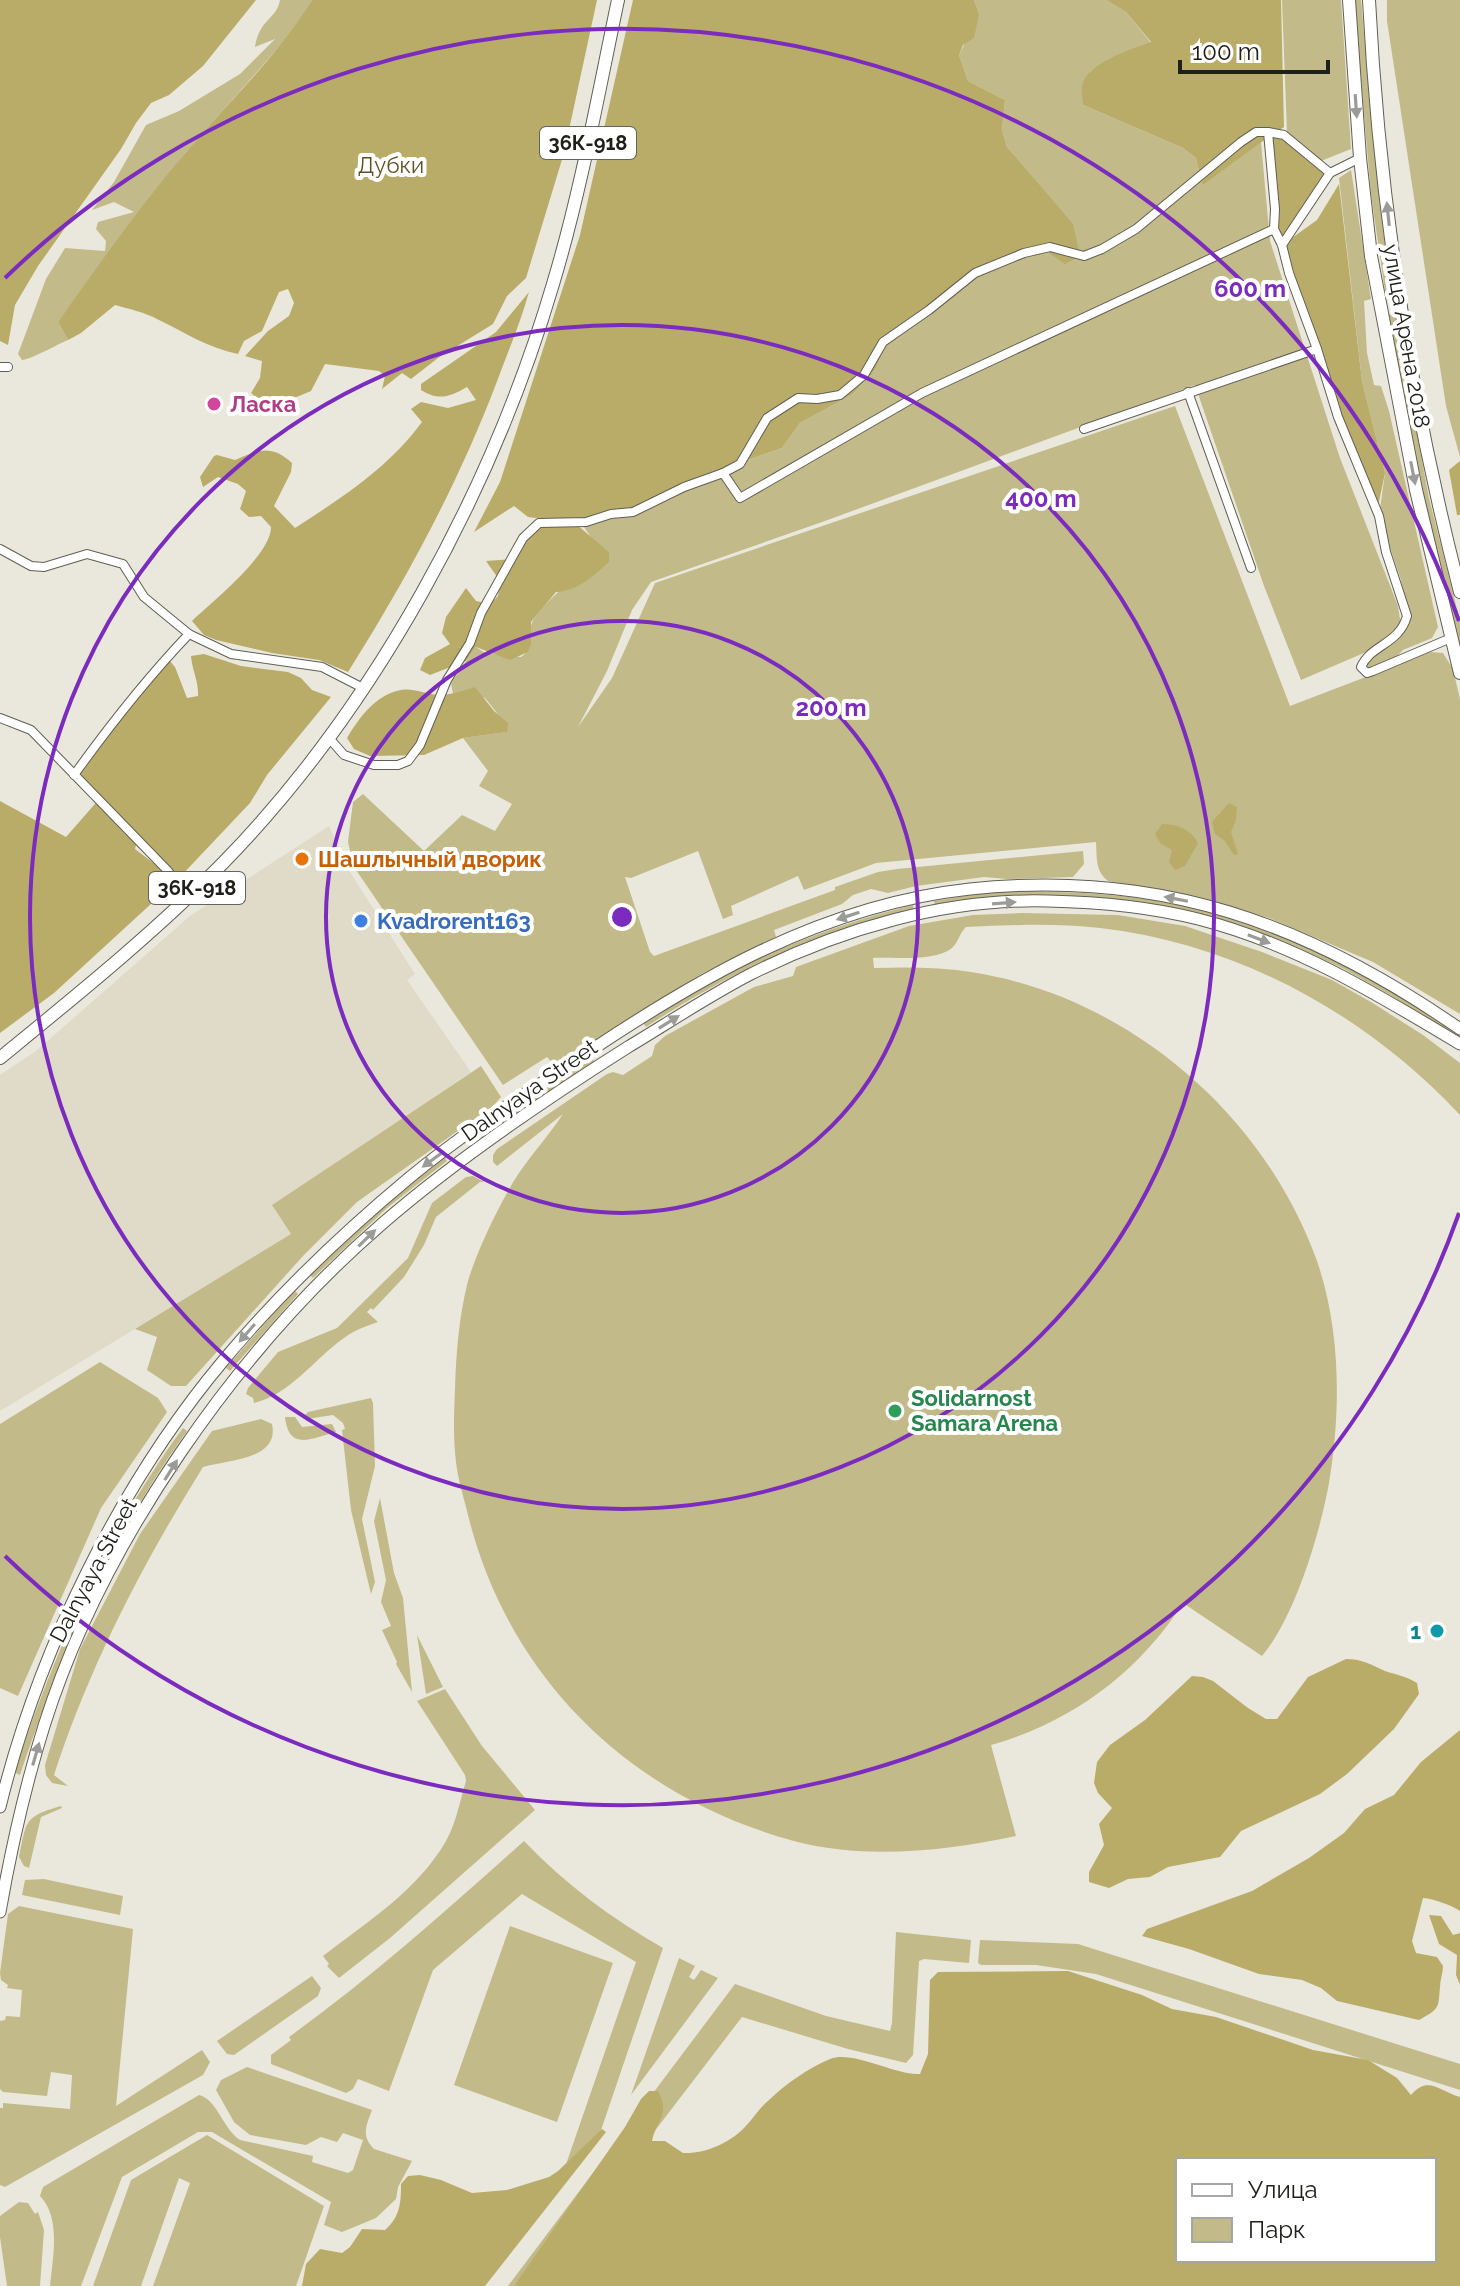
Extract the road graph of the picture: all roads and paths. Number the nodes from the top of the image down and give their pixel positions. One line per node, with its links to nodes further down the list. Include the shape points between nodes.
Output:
1 (618, 0): 19 (main road, 36К-918, via 575,205 544,315 489,460 443,557)
2 (1349, 0): 5 (main road, улица Арена 2018, one-way to 5)
3 (1369, 0): 15 (main road, улица Арена 2018, one-way to 3, via 1433,487 1393,264)
4 (1268, 132): 6 (street, via 1284,135); 7 (street); 12 (street, via 1256,132 1136,229 1102,249 1084,256 1050,247 975,273 883,342 864,375 840,395 798,398 767,418 740,464)
5 (1360, 158): 6 (street); 17 (main road, улица Арена 2018, one-way to 17, via 1380,309)
6 (1330, 173): 8 (street)
7 (1274, 229): 8 (street); 12 (street, via 922,393 740,498)
8 (1282, 245): 9 (street)
9 (1317, 349): 10 (street); 17 (street, via 1379,516 1407,616 1397,636 1368,655 1361,667 1367,673)
10 (1188, 392): 11 (street); 14 (street)
11 (1084, 429)
12 (723, 473): 21 (street, via 633,512 586,522 539,523 523,538 494,588 408,761 374,765 344,755)
13 (0, 549): 16 (street, via 31,566 87,554 123,564 144,597)
14 (1251, 568)
15 (1460, 592)
16 (189, 634): 19 (street, via 231,654 322,667); 22 (street, via 116,715)
17 (1451, 638): 18 (main road, улица Арена 2018)
18 (1460, 673)
19 (363, 688): 21 (main road, 36К-918)
20 (0, 718): 22 (street, via 31,730)
21 (329, 738): 23 (main road, 36К-918, via 226,860)
22 (74, 775): 23 (street)
23 (187, 897): 34 (main road, 36К-918)
24 (923, 897): 25 (main road); 26 (main road, Dalnyaya Street, one-way to 24, via 1277,927 1176,898 1041,886); 30 (main road, Dalnyaya Street, one-way to 30, via 865,910 774,943 677,993)
25 (927, 912): 27 (main road, Dalnyaya Street, one-way to 27, via 1044,900 1195,918 1313,961); 32 (main road, Dalnyaya Street, one-way to 25, via 752,974 856,932)
26 (1354, 963): 28 (main road, via 1388,976); 29 (main road, Dalnyaya Street)
27 (1397, 1006): 31 (main road, Dalnyaya Street); 33 (main road)
28 (1460, 1021)
29 (1460, 1029)
30 (618, 1032): 32 (main road); 35 (main road, Dalnyaya Street)
31 (1460, 1044)
32 (628, 1048): 36 (main road, Dalnyaya Street)
33 (1460, 1053)
34 (0, 1058)
35 (462, 1139): 36 (main road); 37 (main road, Dalnyaya Street, one-way to 37, via 413,1175)
36 (472, 1154): 38 (main road, Dalnyaya Street, one-way to 36, via 381,1224)
37 (299, 1279): 38 (main road); 39 (main road, Dalnyaya Street, one-way to 39)
38 (311, 1292): 40 (main road, Dalnyaya Street)
39 (199, 1391): 40 (main road); 41 (main road, Dalnyaya Street, via 99,1549 41,1675)
40 (217, 1403): 42 (main road, Dalnyaya Street, one-way to 40, via 56,1692 95,1601 138,1522)
41 (5, 1786): 42 (main road); 43 (main road, Dalnyaya Street)
42 (25, 1791): 44 (main road, Dalnyaya Street)
43 (0, 1807)
44 (0, 1912)

